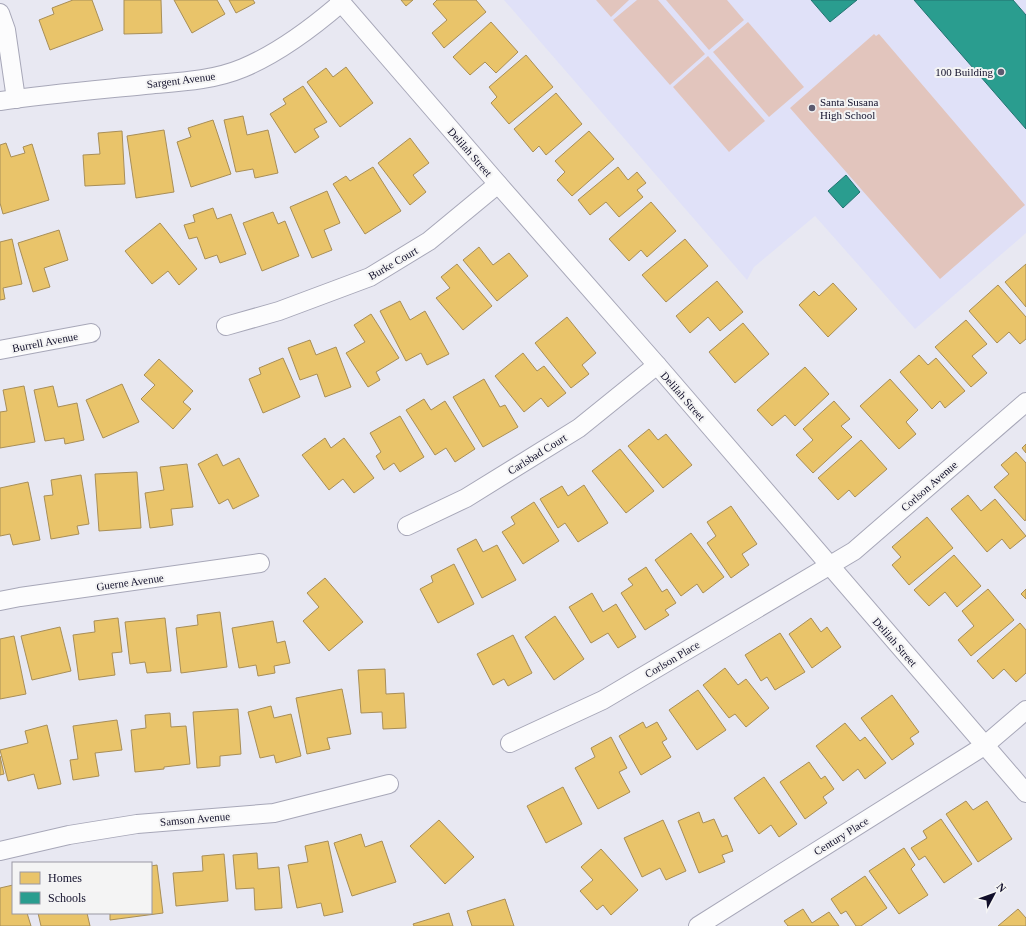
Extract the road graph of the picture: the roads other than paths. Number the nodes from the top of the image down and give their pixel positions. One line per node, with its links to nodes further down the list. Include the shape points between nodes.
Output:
1 (340, 1): 3 (street, Sargent Avenue, via 312,28 272,53 243,68 211,79); 4 (street, Delilah Street)
2 (0, 13): 3 (street, via 6,30)
3 (8, 100)
4 (498, 184): 5 (street, Burke Court, via 429,241 370,277 279,311); 8 (street, Delilah Street)
5 (226, 326)
6 (91, 333): 7 (street, Burrell Avenue)
7 (0, 350)
8 (657, 365): 10 (street, Carlsbad Court, via 579,428 466,498); 12 (street, Delilah Street)
9 (1026, 402): 12 (street, Corlson Avenue, via 854,551)
10 (407, 526)
11 (260, 563): 13 (street, Guerne Avenue)
12 (829, 566): 15 (street, Corlson Place, via 603,700); 16 (street, Delilah Street)
13 (0, 601)
14 (1026, 710): 16 (street, Century Place)
15 (510, 743)
16 (984, 746): 18 (street, Delilah Street); 20 (street, Century Place)
17 (389, 784): 19 (street, Samson Avenue, via 274,813 137,824 69,834)
18 (1026, 793)
19 (0, 851)
20 (698, 926)

